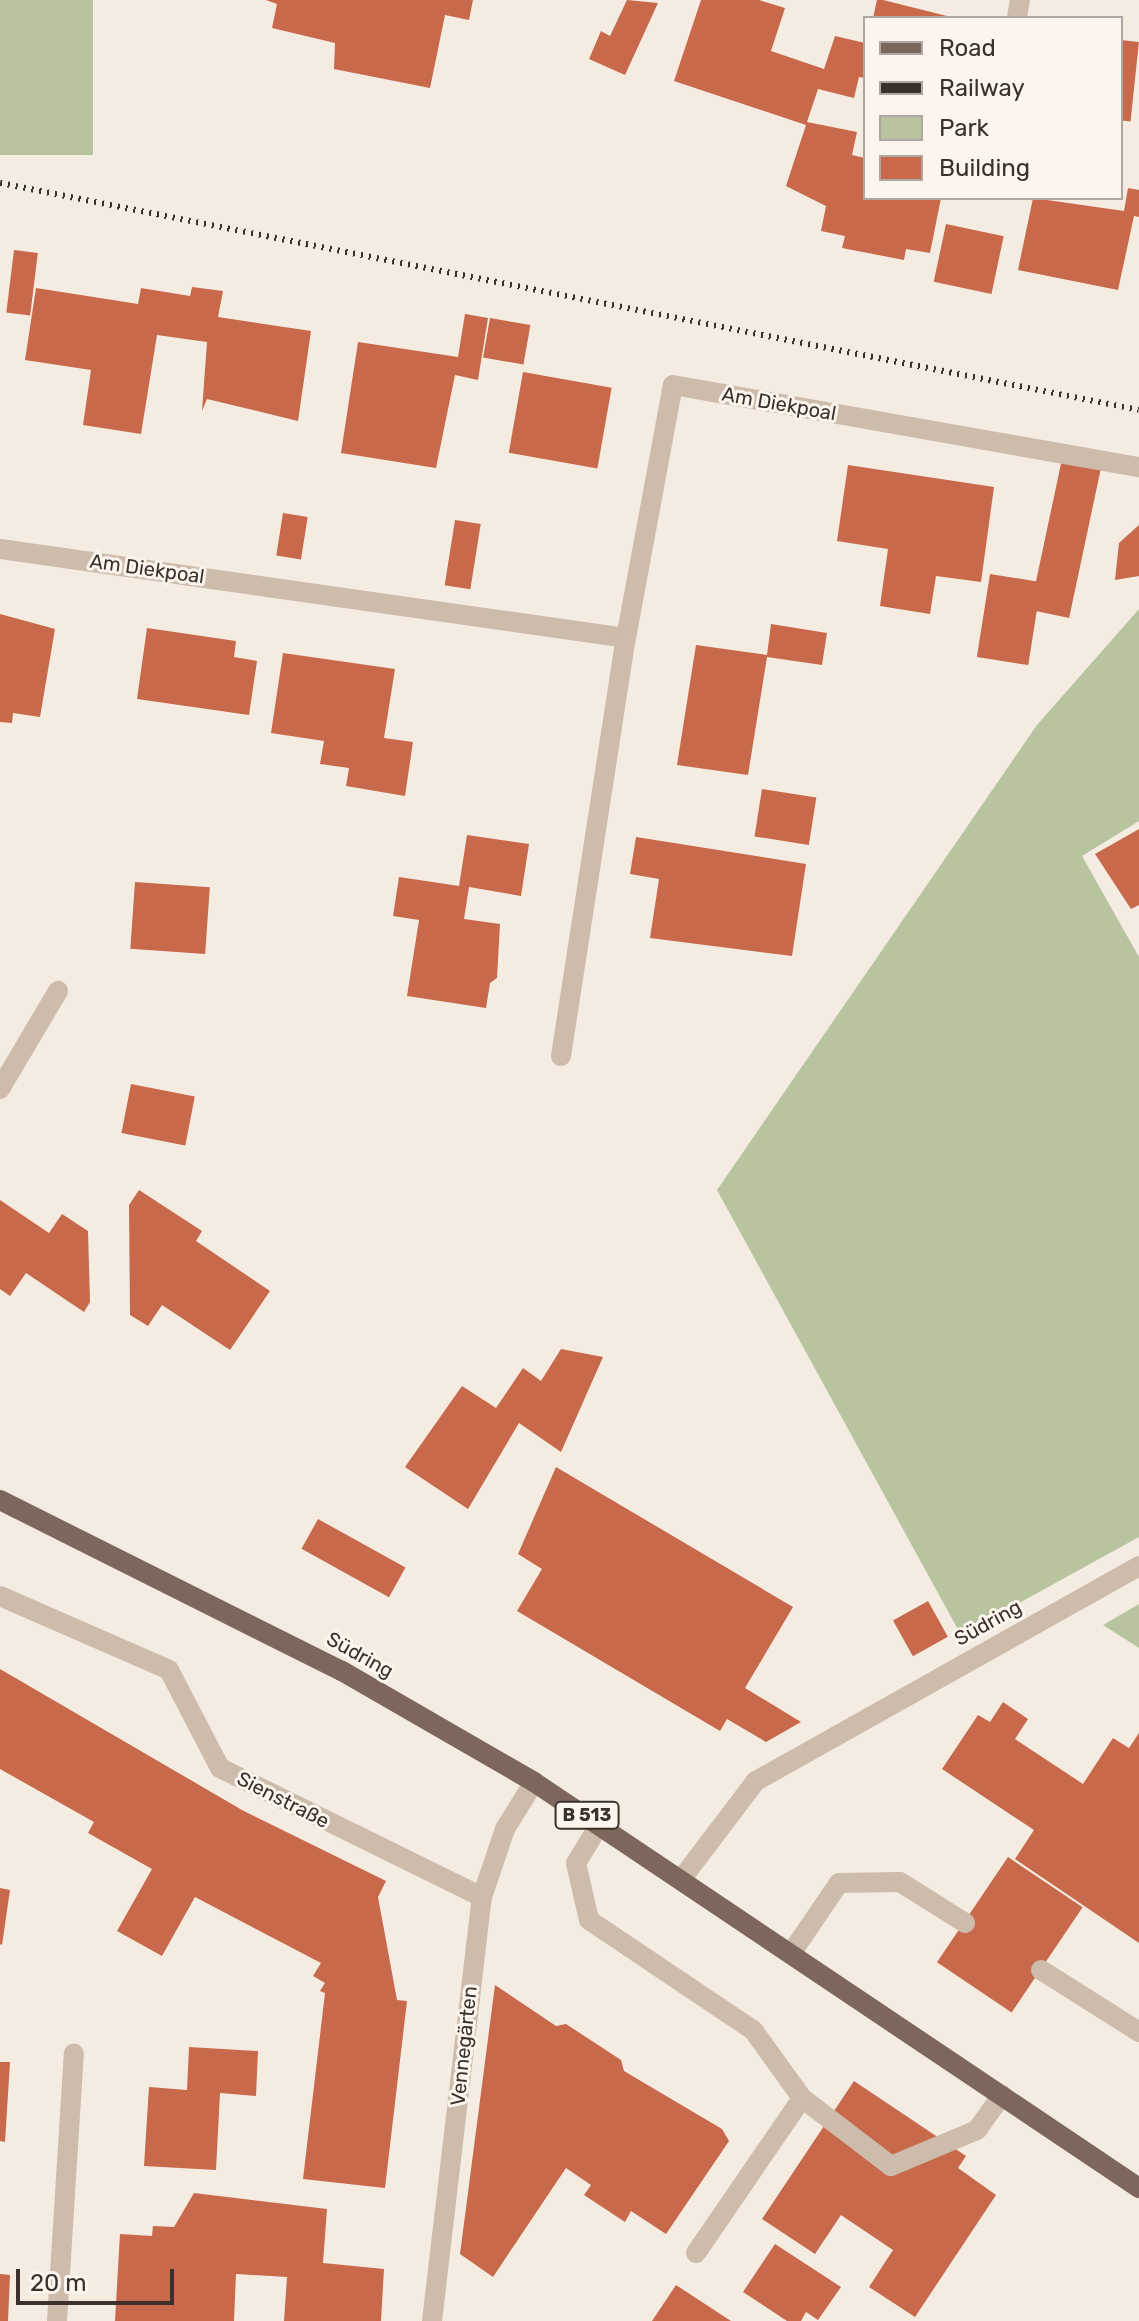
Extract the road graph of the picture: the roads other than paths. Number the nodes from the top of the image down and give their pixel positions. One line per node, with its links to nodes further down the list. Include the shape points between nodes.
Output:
1 (1139, 467): 3 (street, Am Diekpoal, via 673,385)
2 (0, 549): 3 (street, Am Diekpoal)
3 (626, 638): 5 (street, Am Diekpoal)
4 (58, 991): 6 (street)
5 (561, 1056)
6 (0, 1089)
7 (0, 1500): 10 (main road, Südring / B 513, via 342,1671)
8 (1139, 1566): 12 (street, Südring, via 756,1781)
9 (0, 1596): 13 (street, Sienstraße, via 169,1670 220,1768)
10 (534, 1782): 11 (main road, Südring / B 513); 13 (street, Vennegärten, via 505,1829)
11 (600, 1824): 12 (main road, Südring / B 513); 20 (street, via 576,1863 589,1920 753,2030)
12 (683, 1877): 15 (main road, Südring / B 513)
13 (482, 1897): 24 (street, Vennegärten)
14 (965, 1923): 15 (street, via 900,1882 839,1883)
15 (792, 1952): 19 (main road, Südring / B 513)
16 (1041, 1970): 17 (street)
17 (1139, 2032)
18 (74, 2054): 23 (street)
19 (1002, 2095): 20 (street, via 977,2130 891,2166); 21 (main road, Südring / B 513)
20 (802, 2098): 22 (street)
21 (1139, 2188)
22 (696, 2253)
23 (57, 2321)
24 (432, 2321)

